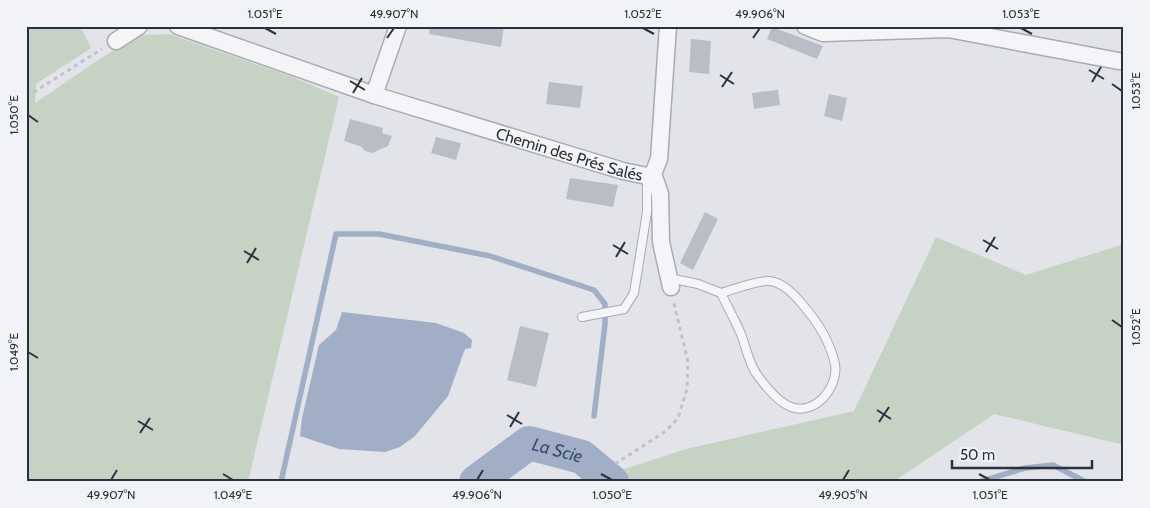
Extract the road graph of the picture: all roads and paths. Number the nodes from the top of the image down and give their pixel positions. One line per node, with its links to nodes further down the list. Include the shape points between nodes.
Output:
1 (139, 26): 6 (street)
2 (178, 26): 8 (street, Chemin des Prés Salés)
3 (398, 26): 8 (street)
4 (668, 26): 10 (street, Chemin des Prés Salés, via 659,159)
5 (805, 26): 7 (street, via 823,33 948,29)
6 (116, 41): 9 (path)
7 (1124, 62)
8 (374, 94): 10 (street, Chemin des Prés Salés, via 623,171)
9 (26, 95)
10 (650, 175): 11 (street, via 660,194 660,242); 13 (lane, via 634,293 624,309)
11 (670, 283): 12 (lane, via 698,284); 14 (path, via 688,362 687,389 678,418 666,431)
12 (721, 293): 12 (lane, via 756,374 768,389 792,407 806,408 820,401 834,381 835,366 826,338 792,293 776,282 767,281)
13 (582, 317)
14 (615, 464)

